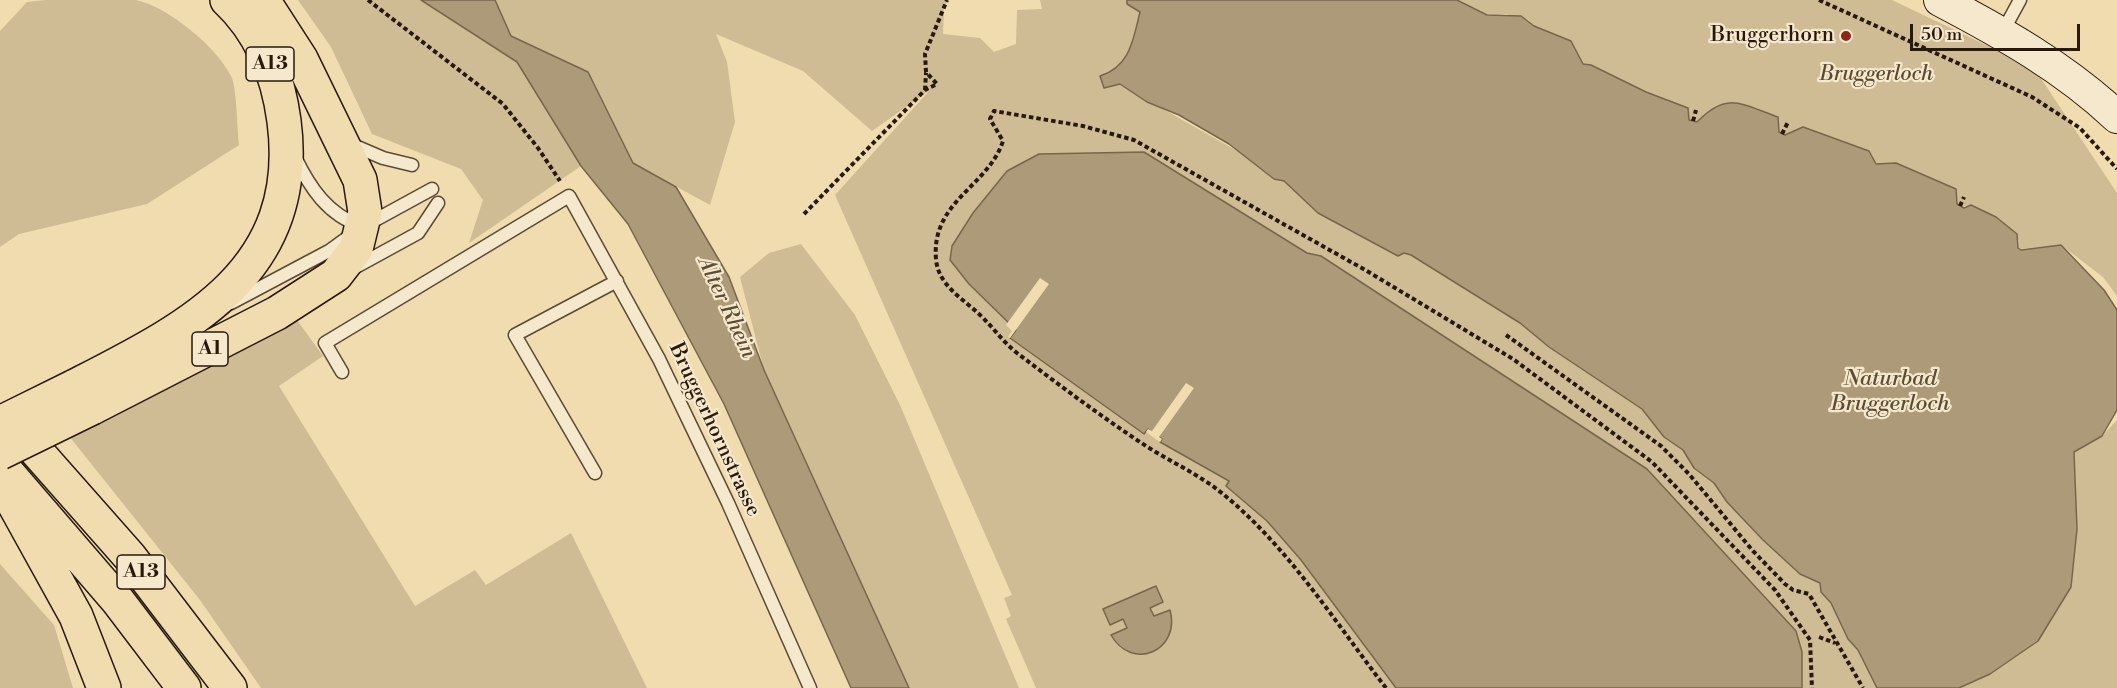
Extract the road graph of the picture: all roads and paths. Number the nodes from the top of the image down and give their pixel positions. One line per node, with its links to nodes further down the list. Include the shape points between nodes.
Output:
1 (227, 0): 16 (highway, A13, via 252,29 267,57 280,98)
2 (263, 0): 17 (highway, A1, via 287,34)
3 (368, 0): 21 (path, via 502,104 538,148)
4 (947, 0): 9 (path, via 925,54)
5 (1819, 0): 19 (path, via 2032,97 2079,128)
6 (1940, 0): 8 (main road)
7 (2020, 0): 8 (lane)
8 (2002, 33): 12 (main road, via 2094,96)
9 (926, 72): 10 (path); 10 (path, via 937,84)
10 (924, 90): 25 (path)
11 (1696, 110): 13 (path)
12 (2117, 117)
13 (1693, 121)
14 (1788, 122): 15 (path)
15 (1782, 134)
16 (286, 140): 26 (lane, via 328,209 345,221); 30 (highway, A13, via 287,165 281,197 258,250 221,298)
17 (342, 140): 18 (lane, via 383,158); 26 (highway, A1, via 363,189)
18 (412, 165)
19 (2117, 170)
20 (432, 189): 26 (lane)
21 (569, 196): 27 (lane, Bruggerhornstrasse); 31 (lane, via 325,343)
22 (1964, 197): 24 (path)
23 (438, 203): 28 (lane, via 418,233)
24 (1959, 206)
25 (804, 214)
26 (363, 226): 28 (highway, A1, via 350,257); 30 (lane, via 328,251)
27 (617, 281): 39 (lane, via 515,335); 46 (lane, Bruggerhornstrasse, via 723,493)
28 (324, 284): 33 (highway, A1, via 220,344)
29 (1506, 335): 42 (path, via 1661,446 1785,584 1809,594)
30 (169, 336): 33 (highway, A13)
31 (342, 372)
32 (0, 397): 37 (highway, A13)
33 (82, 397): 35 (highway, A13, bridge); 36 (highway, A1, bridge)
34 (0, 410): 37 (highway)
35 (0, 423)
36 (0, 453)
37 (47, 460): 45 (highway, A13, via 129,557)
38 (0, 464): 44 (highway, A13, via 118,601)
39 (595, 473)
40 (0, 478): 43 (highway, via 75,616)
41 (1819, 637): 42 (path)
42 (1839, 646): 49 (path)
43 (104, 688)
44 (184, 688)
45 (230, 688)
46 (810, 688)
47 (1386, 688): 48 (path, via 1290,562 1222,492 1056,383 1001,340 940,275 935,243 943,218 998,156 1003,141 990,119 994,111 1083,126 1134,140 1367,271 1513,359 1652,462 1775,590 1810,640)
48 (1812, 688)
49 (1863, 688)

